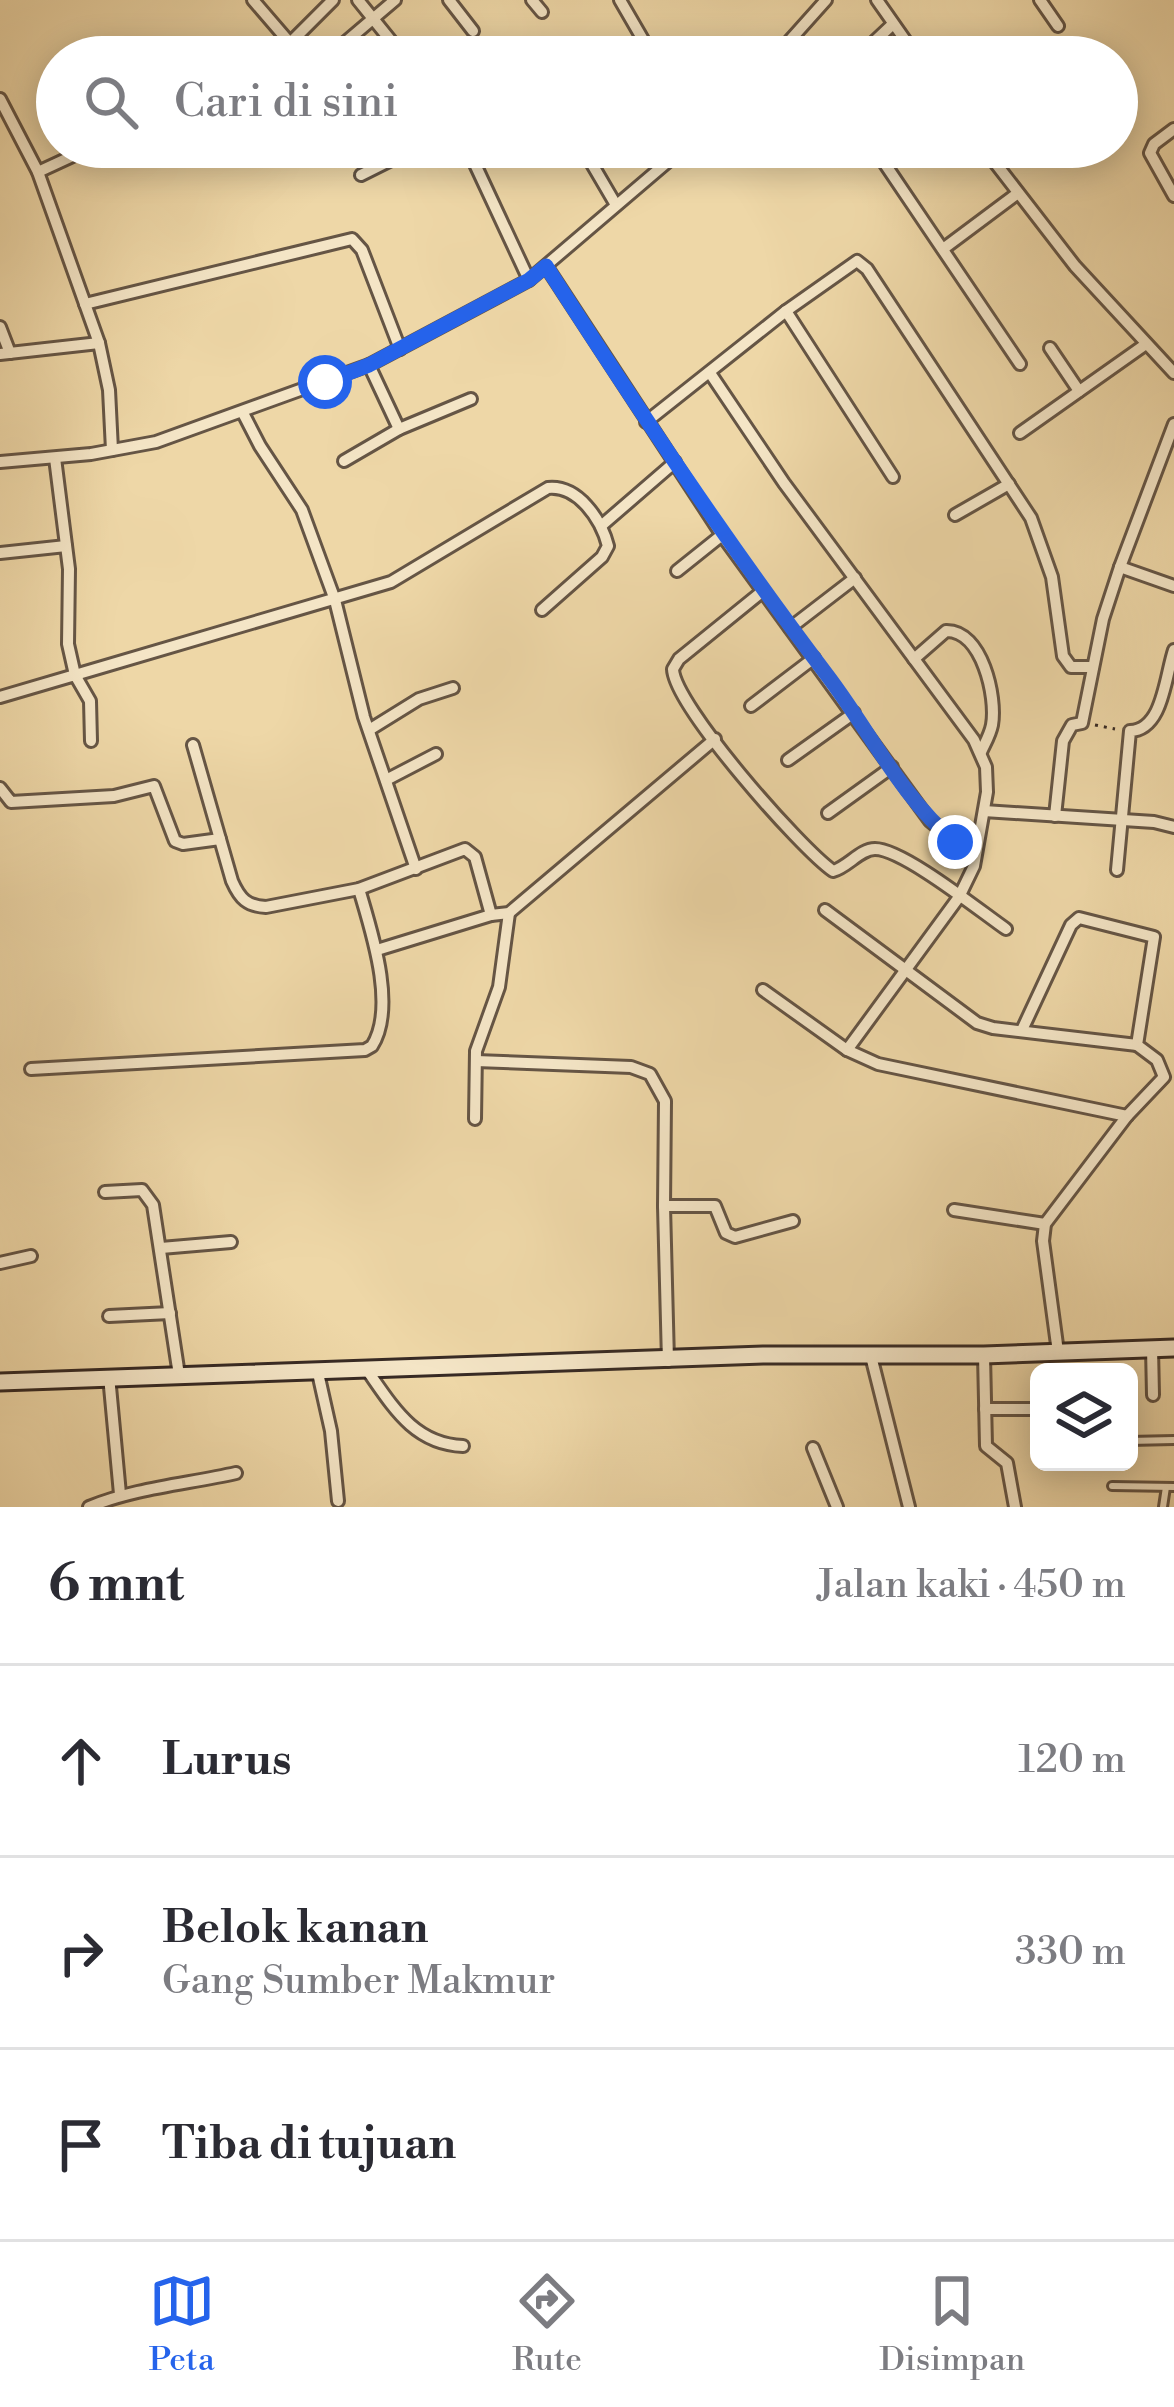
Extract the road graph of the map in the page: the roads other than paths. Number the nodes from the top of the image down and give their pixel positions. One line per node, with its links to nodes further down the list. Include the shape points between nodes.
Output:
1 (253, 0): 16 (street)
2 (333, 0): 17 (street)
3 (358, 0): 12 (street)
4 (394, 0): 12 (street)
5 (449, 0): 15 (street)
6 (532, 0): 11 (street)
7 (620, 0): 20 (street)
8 (826, 0): 21 (street)
9 (877, 0): 13 (street)
10 (1040, 0): 14 (street)
11 (542, 12)
12 (372, 18): 18 (street); 19 (street)
13 (893, 24): 22 (street); 23 (street)
14 (1058, 26)
15 (473, 31)
16 (284, 36)
17 (297, 36)
18 (352, 36)
19 (387, 36)
20 (640, 36)
21 (794, 36)
22 (880, 36)
23 (902, 36)
24 (0, 99): 33 (street)
25 (1174, 130): 36 (street, via 1150,153)
26 (47, 168): 33 (street)
27 (376, 168): 34 (street)
28 (476, 168): 40 (street)
29 (594, 168): 37 (street)
30 (660, 168): 37 (street)
31 (888, 168): 38 (street)
32 (999, 168): 35 (street)
33 (38, 172): 41 (street)
34 (361, 176)
35 (1018, 193): 38 (street); 45 (street)
36 (1174, 196)
37 (616, 205): 39 (street)
38 (943, 249): 49 (street)
39 (546, 266): 40 (street); 56 (street)
40 (529, 280): 47 (street)
41 (85, 304): 44 (street); 47 (street, via 352,239)
42 (786, 311): 51 (street); 65 (street); 66 (street, via 857,261)
43 (0, 327): 48 (street)
44 (98, 343): 48 (street); 60 (street)
45 (1147, 344): 52 (street); 53 (street)
46 (1050, 348): 53 (street)
47 (400, 349): 50 (street)
48 (5, 353)
49 (1020, 364)
50 (369, 365): 55 (street); 58 (street)
51 (710, 373): 56 (street); 74 (street)
52 (1174, 373)
53 (1079, 392): 59 (street)
54 (471, 399): 58 (street)
55 (243, 413): 60 (street); 77 (street, via 302,509)
56 (646, 422): 64 (street)
57 (1174, 424): 72 (street)
58 (399, 429): 62 (street)
59 (1020, 433)
60 (112, 450): 61 (street)
61 (55, 458): 63 (street); 70 (street)
62 (344, 460)
63 (0, 462)
64 (675, 462): 68 (street); 69 (street)
65 (893, 477)
66 (1009, 484): 67 (street); 83 (street, via 1049,565 1063,656 1071,667)
67 (955, 515)
68 (601, 526): 77 (street, via 572,490 548,488 406,576); 78 (street, via 608,546 602,557)
69 (722, 535): 73 (street); 76 (street)
70 (67, 546): 71 (street); 84 (street)
71 (0, 553)
72 (1120, 567): 75 (street); 83 (street)
73 (677, 571)
74 (855, 578): 79 (street); 82 (street)
75 (1174, 586)
76 (764, 591): 79 (street); 90 (street, via 673,669)
77 (335, 600): 84 (street); 89 (street)
78 (542, 610)
79 (790, 628): 81 (street)
80 (1174, 650): 102 (street, via 1154,720 1130,731)
81 (814, 658): 87 (street); 88 (street)
82 (914, 659): 93 (street); 93 (street, via 946,631 964,634 990,690 991,731)
83 (1093, 667): 101 (street, via 1082,723 1065,734)
84 (75, 675): 86 (street); 91 (street, via 90,701)
85 (453, 688): 89 (street)
86 (0, 697)
87 (751, 706)
88 (854, 713): 95 (street); 96 (street)
89 (369, 730): 97 (street)
90 (715, 740): 109 (street, via 789,833 833,871 879,849); 111 (street)
91 (91, 741)
92 (193, 745): 104 (street)
93 (981, 752): 99 (street)
94 (436, 754): 97 (street)
95 (788, 760)
96 (892, 767): 100 (street); 105 (street, via 930,820)
97 (386, 780): 106 (street)
98 (0, 788): 104 (street, via 11,802 154,786 176,841)
99 (984, 811): 101 (street); 105 (street)
100 (828, 813)
101 (1054, 816): 102 (street)
102 (1121, 820): 103 (street); 107 (street)
103 (1174, 827)
104 (220, 839): 108 (street, via 239,897 252,906)
105 (976, 852): 109 (street)
106 (416, 869): 108 (street); 112 (street, via 470,849)
107 (1117, 870)
108 (359, 889): 114 (street)
109 (959, 897): 113 (street); 115 (street)
110 (825, 910): 115 (street)
111 (509, 913): 112 (street); 120 (street, via 499,987)
112 (491, 915): 114 (street)
113 (1006, 929)
114 (377, 950): 121 (street, via 380,1026 364,1050)
115 (905, 967): 117 (street, via 977,1023); 119 (street)
116 (763, 990): 119 (street)
117 (1022, 1030): 118 (street); 118 (street, via 1071,925 1089,917 1154,937)
118 (1137, 1045): 122 (street, via 1164,1076)
119 (847, 1050): 122 (street, via 878,1064)
120 (476, 1061): 123 (street); 125 (street, via 650,1074 665,1101)
121 (31, 1069)
122 (1127, 1116): 128 (street)
123 (475, 1119)
124 (105, 1192): 130 (street, via 146,1193)
125 (664, 1206): 127 (street, via 715,1206 735,1238); 140 (street)
126 (955, 1210): 128 (street)
127 (793, 1221)
128 (1045, 1224): 137 (street)
129 (230, 1242): 130 (street)
130 (161, 1248): 133 (street)
131 (32, 1256): 132 (street)
132 (0, 1263)
133 (170, 1313): 134 (street); 143 (street)
134 (110, 1316)
135 (1152, 1348): 136 (street); 137 (street); 146 (street)
136 (1174, 1348)
137 (1058, 1352): 138 (street)
138 (984, 1355): 139 (street); 147 (street)
139 (872, 1356): 140 (street); 160 (street)
140 (668, 1361): 141 (street)
141 (367, 1370): 142 (street); 151 (street, via 428,1440)
142 (318, 1373): 143 (street); 157 (street)
143 (179, 1375): 144 (street)
144 (109, 1376): 145 (street); 156 (street)
145 (0, 1382)
146 (1153, 1395)
147 (986, 1408): 148 (street); 161 (street, via 986,1446 1007,1463)
148 (1030, 1409)
149 (1174, 1440): 150 (lane)
150 (1138, 1442)
151 (463, 1445)
152 (813, 1448): 159 (street)
153 (236, 1473): 156 (street)
154 (1112, 1486): 155 (lane)
155 (1170, 1487): 162 (lane)
156 (120, 1495): 158 (street)
157 (338, 1501)
158 (89, 1507)
159 (837, 1507)
160 (909, 1507)
161 (1016, 1507)
162 (1163, 1507)

